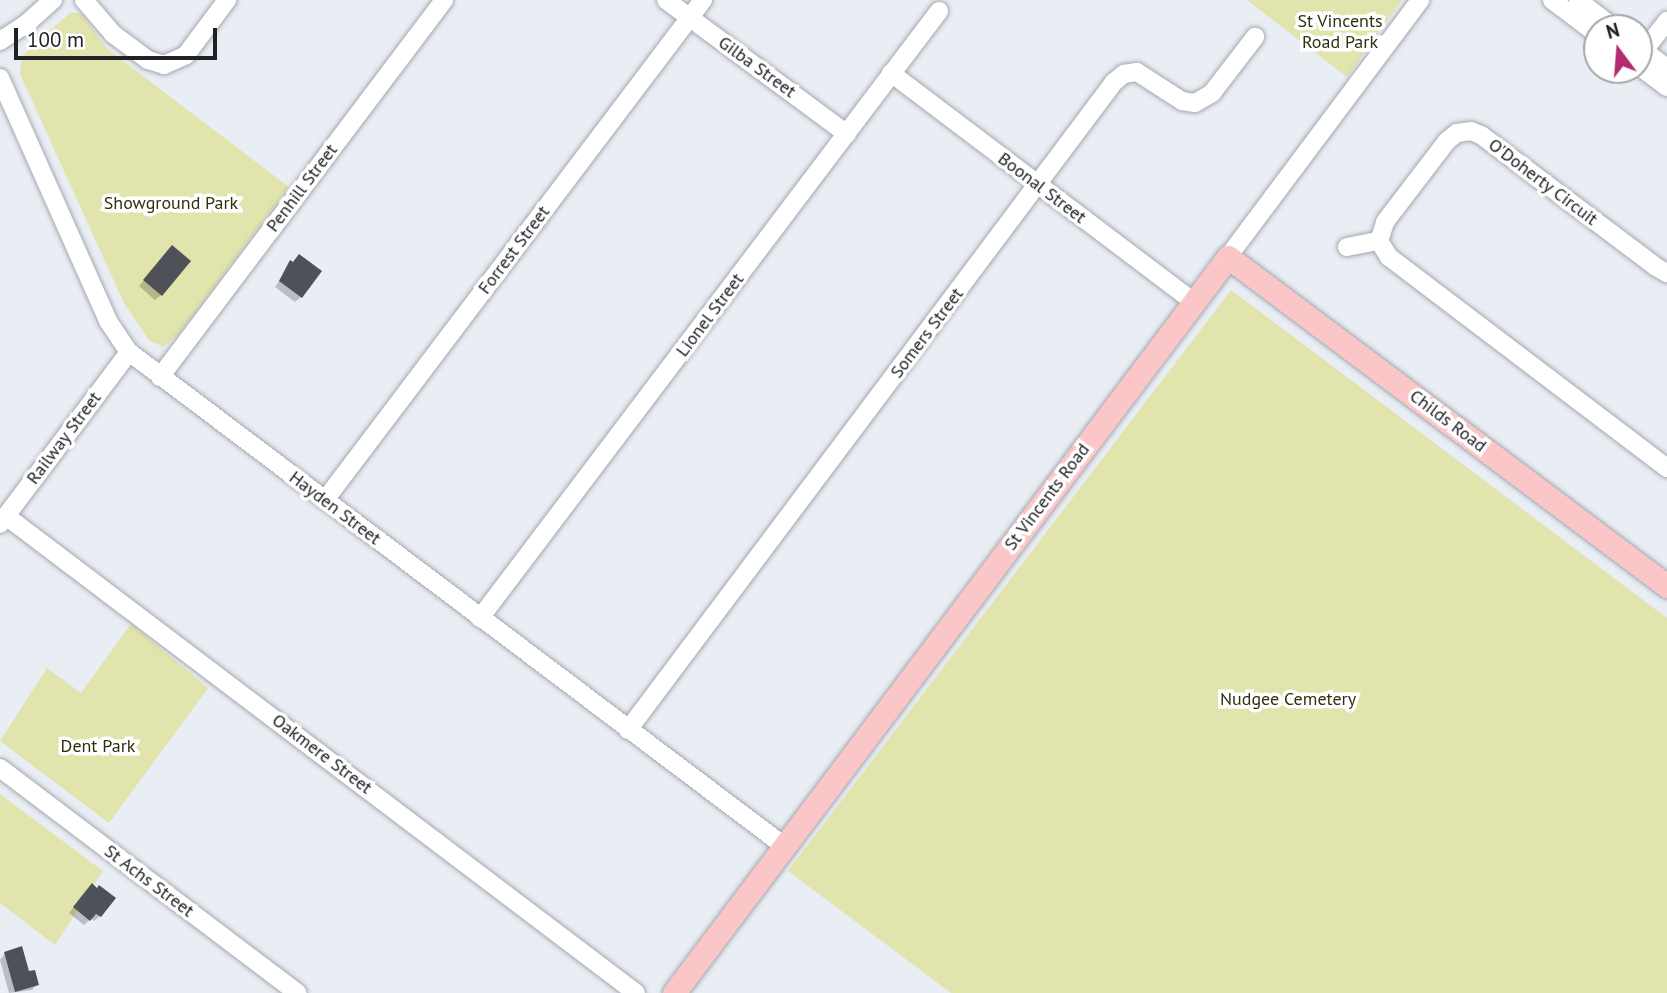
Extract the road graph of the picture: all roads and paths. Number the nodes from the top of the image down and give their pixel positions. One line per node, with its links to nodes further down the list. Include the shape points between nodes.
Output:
1 (53, 0): 17 (street)
2 (84, 0): 3 (street, via 113,34 148,60 164,65 186,55)
3 (227, 0)
4 (444, 0): 30 (street, Penhill Street)
5 (666, 0): 12 (street, Gilba Street)
6 (703, 0): 12 (street, Forrest Street)
7 (1420, 0): 26 (street, St Vincents Road)
8 (1552, 0): 14 (street)
9 (1577, 0): 11 (street)
10 (939, 11): 19 (street, Lionel Street)
11 (1596, 14)
12 (690, 18): 22 (street, Gilba Street); 32 (street, Forrest Street)
13 (1667, 21): 16 (street)
14 (1583, 23)
15 (1255, 37): 23 (street, Somers Street, via 1212,93 1195,103 1176,98 1143,75 1124,74)
16 (1653, 39)
17 (0, 41)
18 (1653, 70): 21 (street)
19 (891, 74): 22 (street, Lionel Street); 23 (street, Boonal Street)
20 (0, 78): 29 (street, Hayden Street, via 107,321)
21 (1667, 87)
22 (847, 134): 35 (street, Lionel Street)
23 (1039, 185): 28 (street, Boonal Street); 36 (street, Somers Street)
24 (1379, 241): 25 (street); 27 (street, O'Doherty Circuit, via 1385,222 1447,141 1471,131); 31 (street, via 1389,257)
25 (1347, 247)
26 (1228, 257): 28 (main road, St Vincents Road); 34 (main road, Childs Road)
27 (1667, 273)
28 (1194, 302): 38 (main road, St Vincents Road)
29 (129, 352): 30 (street, Hayden Street); 33 (street, Railway Street)
30 (160, 377): 32 (street, Hayden Street)
31 (1667, 468)
32 (326, 500): 35 (street, Hayden Street)
33 (3, 520): 40 (street, Oakmere Street)
34 (1667, 586)
35 (480, 618): 36 (street, Hayden Street)
36 (628, 730): 38 (street, Hayden Street)
37 (0, 768): 39 (street, St Achs Street)
38 (784, 846): 41 (main road, St Vincents Road)
39 (298, 993)
40 (636, 993)
41 (674, 993)

